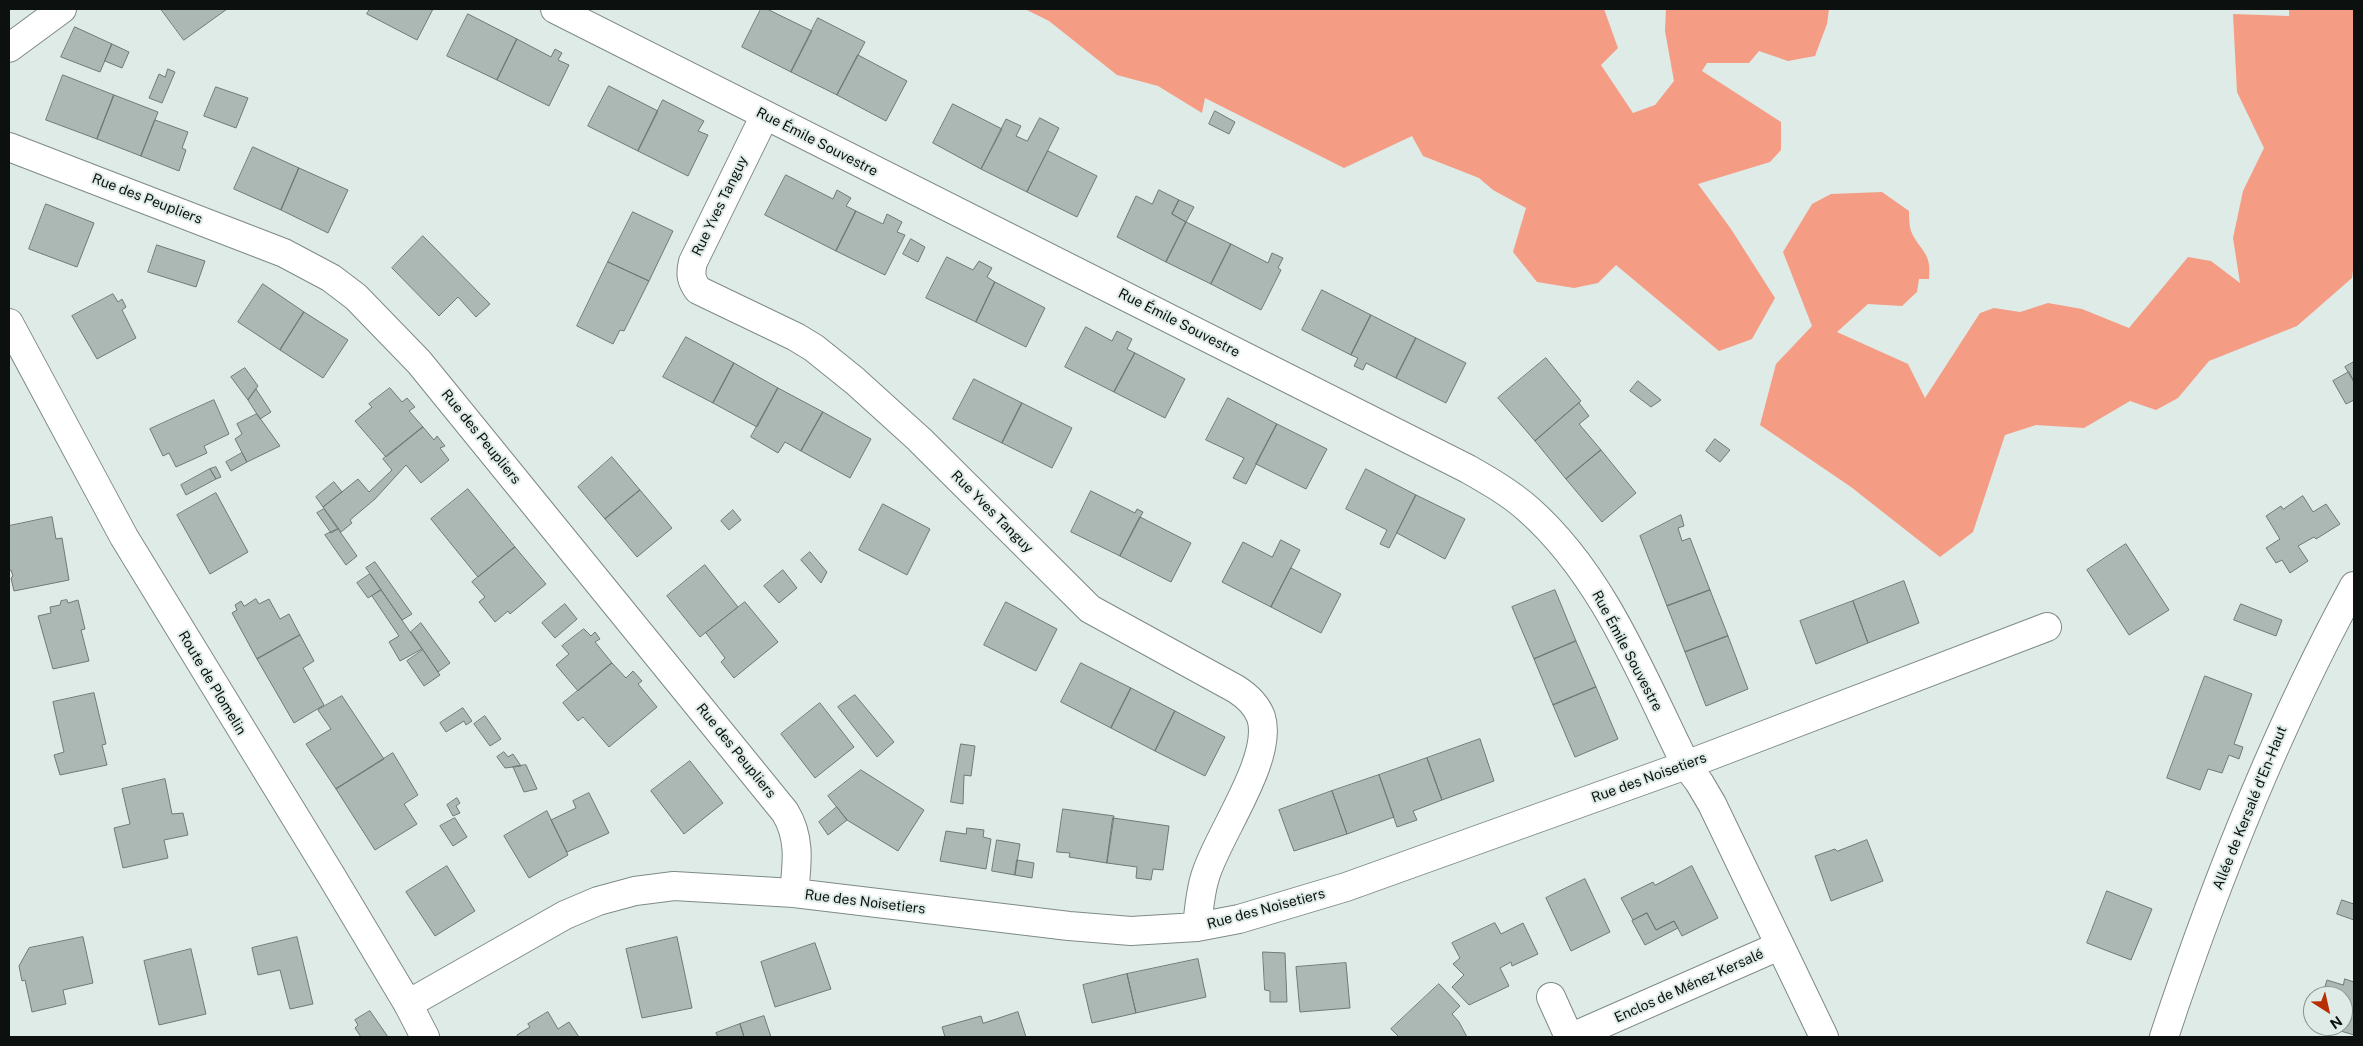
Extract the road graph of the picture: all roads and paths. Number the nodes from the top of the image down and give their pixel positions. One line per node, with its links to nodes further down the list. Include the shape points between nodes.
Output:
1 (62, 9): 3 (street)
2 (555, 9): 4 (street, Rue Émile Souvestre)
3 (9, 48)
4 (764, 115): 9 (street, Rue Émile Souvestre, via 1504,489 1550,530 1595,590 1615,623); 11 (street, Rue Yves Tanguy, via 693,262 690,272 698,290 814,348 884,406 1090,609 1236,688 1256,707 1263,726 1260,757 1206,874)
5 (9, 147): 10 (street, Rue des Peupliers, via 284,253 331,278 356,297 419,362 785,812 796,834 798,859)
6 (9, 323): 14 (street, Route de Plomelin, via 124,537)
7 (2354, 586): 18 (street, Allée de Kersalé d'En-Haut, via 2290,709 2212,902)
8 (2047, 627): 9 (street, Rue des Noisetiers)
9 (1686, 765): 11 (street, Rue des Noisetiers, via 1346,887 1238,919); 12 (street, Enclos de Ménez Kersalé, via 1712,804)
10 (794, 893): 11 (street, Rue des Noisetiers, via 1069,926 1131,931); 14 (street, Rue des Noisetiers, via 674,886 635,891 598,901 565,915)
11 (1197, 927)
12 (1779, 946): 16 (street, Enclos de Ménez Kersalé); 17 (street, Enclos de Ménez Kersalé)
13 (1551, 997): 16 (street, Enclos de Ménez Kersalé)
14 (408, 1004): 15 (street, Route de Plomelin)
15 (425, 1037)
16 (1570, 1037)
17 (1824, 1037)
18 (2164, 1037)

